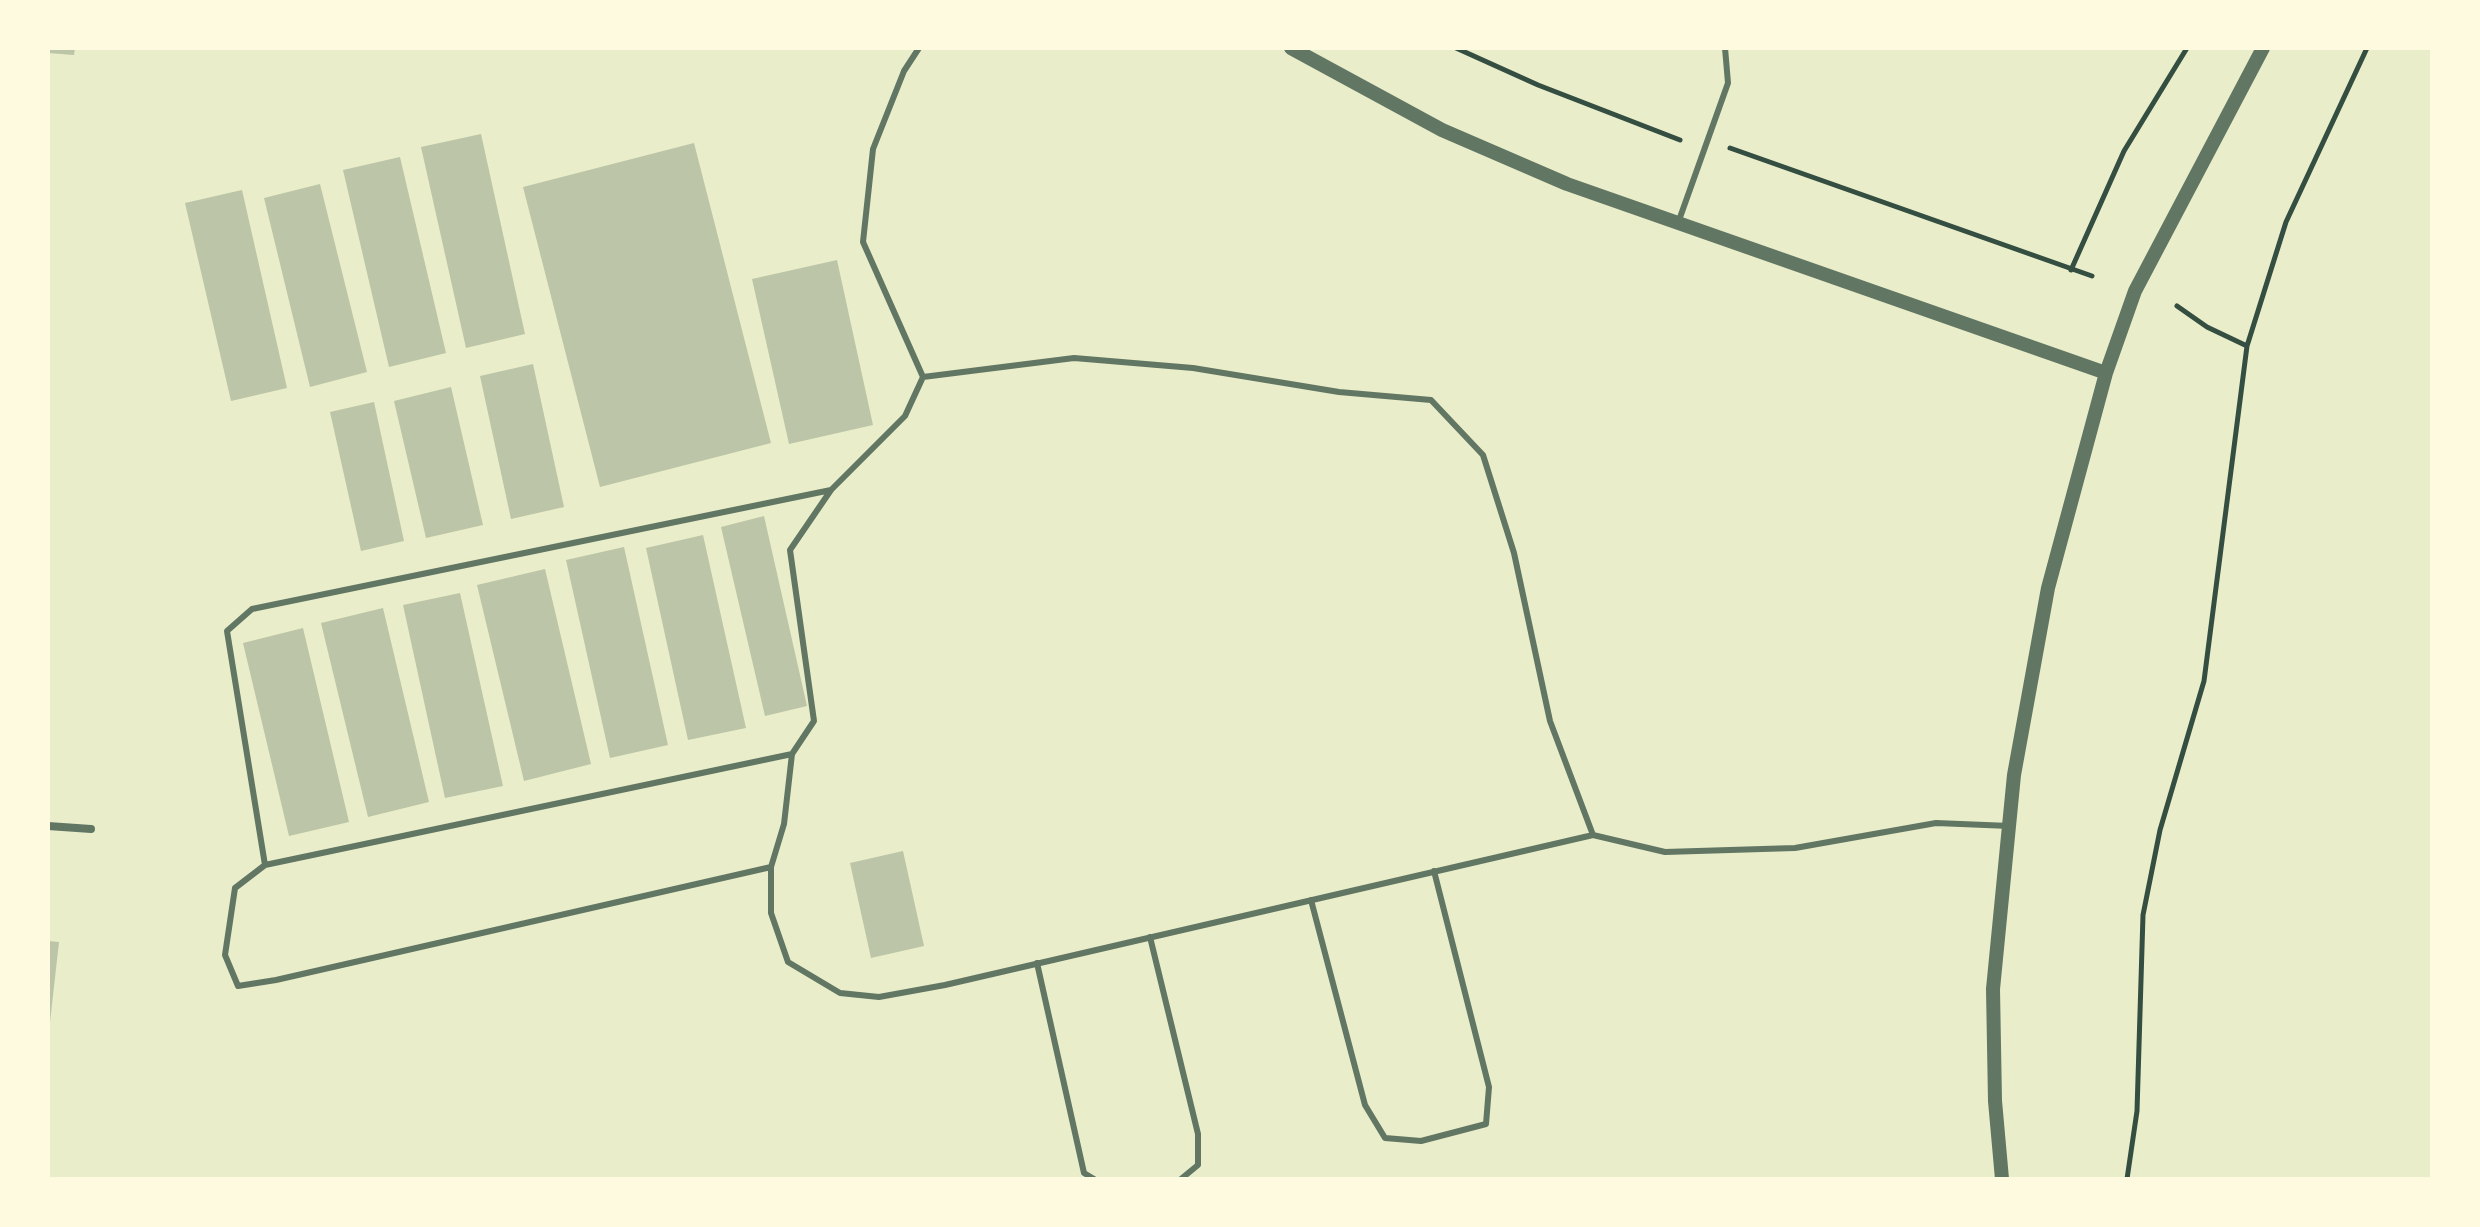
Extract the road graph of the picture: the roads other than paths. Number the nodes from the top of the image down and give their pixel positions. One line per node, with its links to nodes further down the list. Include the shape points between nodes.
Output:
1 (919, 48): 7 (lane, via 904,71 873,149 863,242)
2 (1291, 48): 5 (street, via 1442,130 1567,184)
3 (1725, 48): 5 (lane, via 1728,83)
4 (2263, 48): 6 (street, via 2135,291)
5 (1678, 223): 6 (street)
6 (2106, 373): 11 (street, via 2048,588 2014,775)
7 (923, 377): 8 (lane, via 905,416); 13 (lane, via 1074,358 1431,400 1483,455 1514,553 1550,721)
8 (831, 490): 9 (lane, via 790,550 814,721); 14 (lane, via 252,609 227,631)
9 (792, 754): 14 (lane); 15 (lane, via 784,824)
10 (48, 826): 12 (street)
11 (2010, 826): 13 (lane, via 1936,823 1795,848 1665,852); 22 (street, via 1993,989)
12 (91, 829)
13 (1593, 835): 16 (lane)
14 (265, 865): 15 (lane, via 235,888 225,955 238,986)
15 (771, 867): 19 (lane, via 771,913 788,962 840,993 879,997)
16 (1434, 871): 17 (lane); 17 (lane, via 1489,1087 1486,1124 1421,1141 1385,1138 1365,1105)
17 (1311, 900): 18 (lane)
18 (1150, 937): 19 (lane); 21 (lane, via 1198,1134 1198,1165)
19 (1037, 963): 20 (lane, via 1084,1173)
20 (1094, 1179)
21 (1181, 1179)
22 (2002, 1179)

